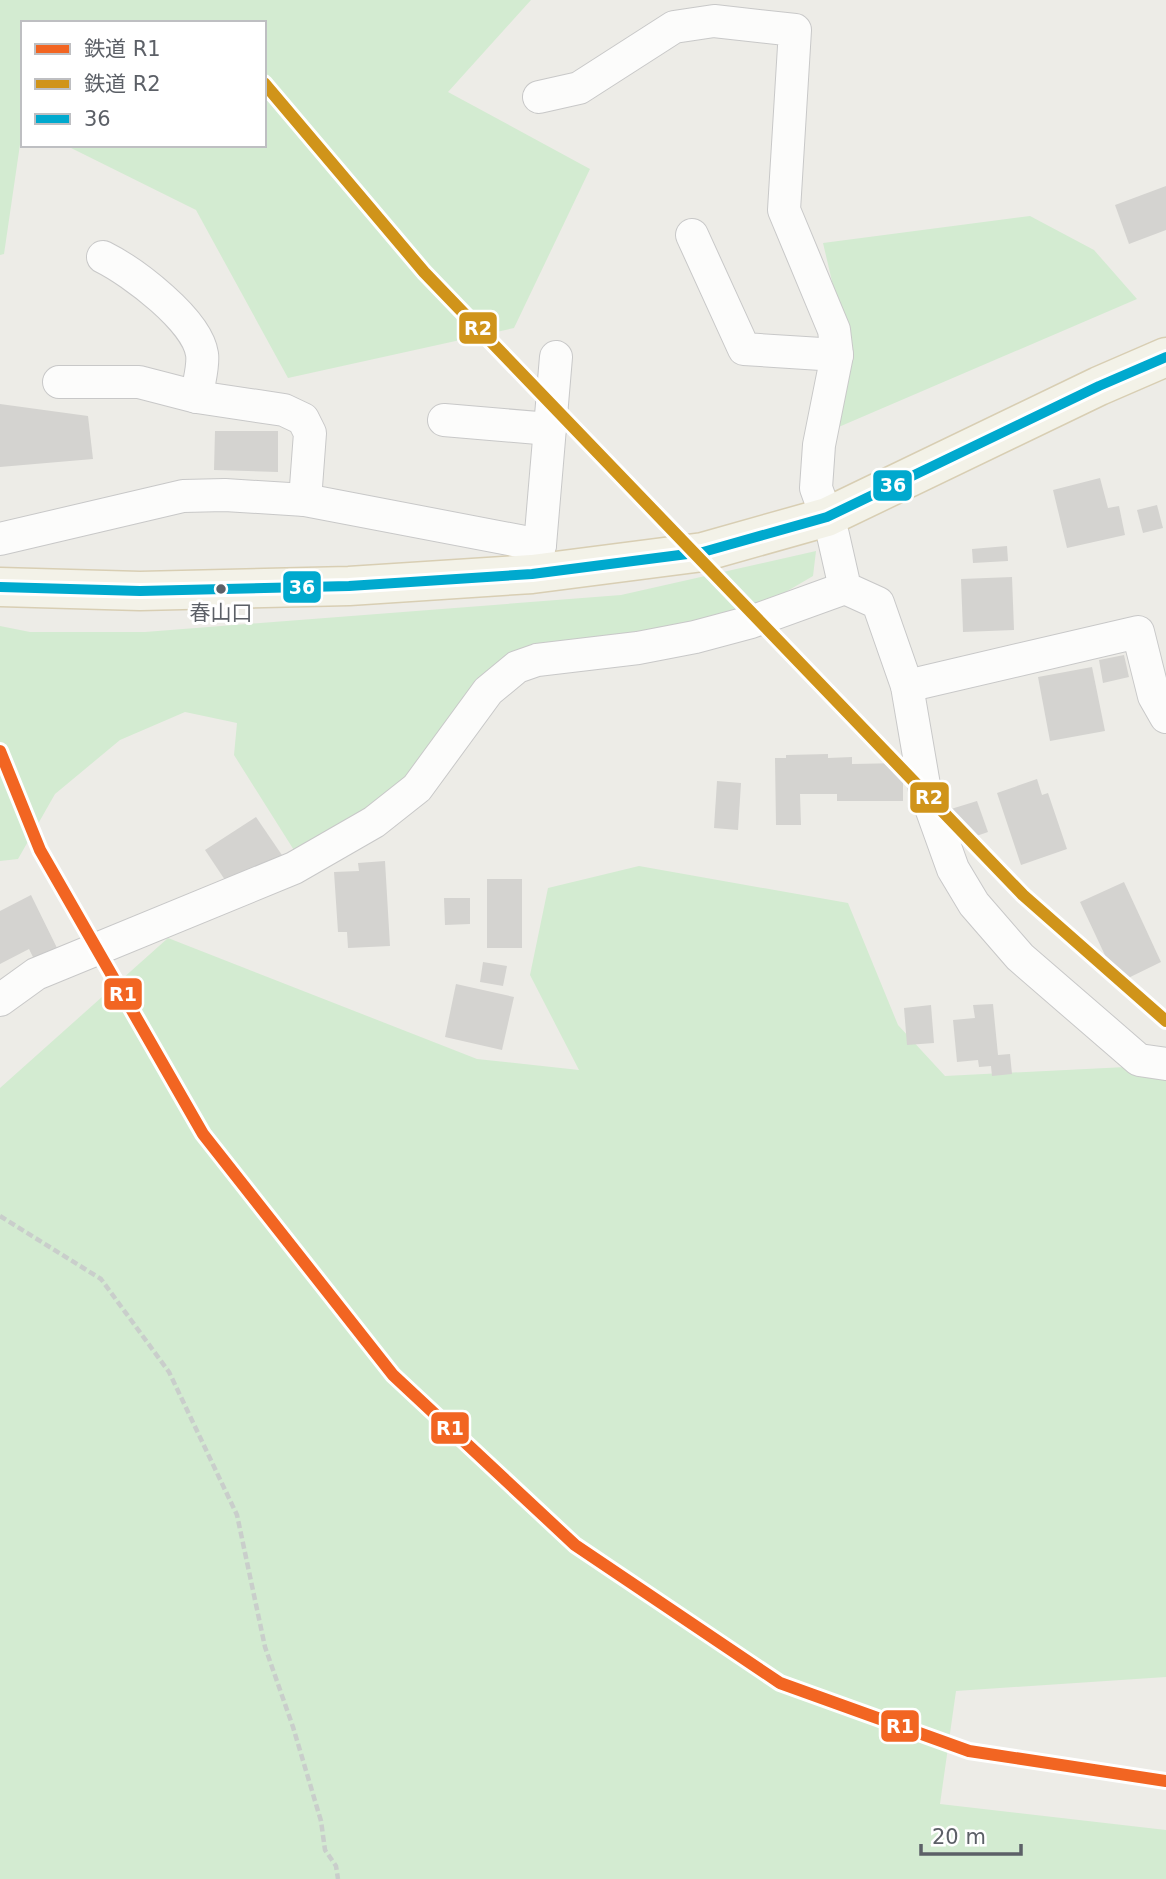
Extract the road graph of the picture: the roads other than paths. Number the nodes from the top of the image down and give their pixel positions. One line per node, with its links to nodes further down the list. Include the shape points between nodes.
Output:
1 (539, 97): 4 (street, via 579,88 674,27 714,21 795,30 784,211 834,330)
2 (692, 235): 4 (street, via 744,349)
3 (103, 257): 8 (street, via 126,268 179,312 202,353)
4 (837, 355): 12 (street, via 819,445 816,488)
5 (556, 356): 10 (street)
6 (1166, 357): 12 (main road)
7 (59, 382): 8 (street, via 139,382)
8 (197, 397): 11 (street, via 284,410 303,419 310,433)
9 (444, 420): 10 (street)
10 (550, 429): 14 (street)
11 (305, 500): 13 (street, via 183,496); 14 (street)
12 (827, 517): 14 (main road, via 704,552); 16 (street)
13 (0, 539)
14 (536, 559): 15 (main road, via 349,586 220,590)
15 (0, 587)
16 (845, 588): 17 (street, via 878,603); 19 (street, via 751,622 695,636 517,667 488,691 417,788 374,822 294,867 36,974)
17 (907, 685): 18 (street, via 1138,632 1154,696); 20 (street, via 925,791 953,869 974,904 1020,957 1139,1060)
18 (1166, 717)
19 (0, 1000)
20 (1166, 1064)

